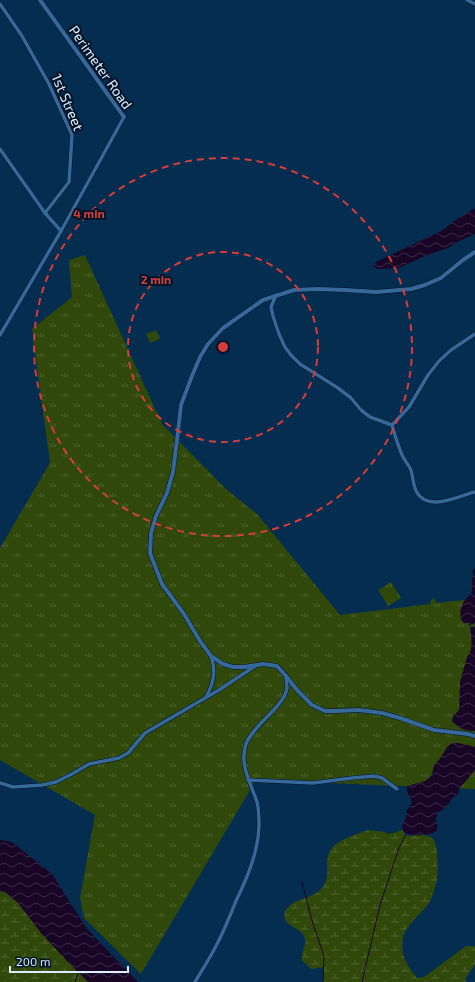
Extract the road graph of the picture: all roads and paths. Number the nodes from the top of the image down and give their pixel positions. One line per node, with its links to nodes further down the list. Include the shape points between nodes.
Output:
1 (40, 0): 5 (street, Perimeter Road)
2 (466, 0): 4 (street)
3 (0, 4): 7 (street, 1st Street, via 22,36 49,84 72,135 69,182)
4 (475, 4)
5 (124, 117): 8 (street, Perimeter Road)
6 (0, 148): 7 (street)
7 (45, 213): 8 (street)
8 (61, 231): 12 (street, Perimeter Road)
9 (475, 252): 10 (street, via 441,278 411,289 376,292 294,290)
10 (276, 295): 13 (street, via 271,307 273,316 278,334 291,355 300,364 351,398 360,410 370,417); 15 (street, via 262,300 222,328 200,357 181,405 172,472 167,493 151,532 150,553 162,584)
11 (475, 334): 13 (street, via 439,361 409,407)
12 (0, 335)
13 (392, 425): 14 (street, via 396,441 411,470 417,492 425,500 439,502)
14 (475, 492)
15 (211, 656): 16 (street, via 222,664 233,667); 18 (street, via 214,668 213,681)
16 (256, 665): 17 (street, via 277,666); 18 (street)
17 (286, 676): 19 (street, via 312,705 325,711 359,710 382,713 434,730); 20 (street, via 285,695 246,744 244,759)
18 (204, 699): 21 (street, via 145,732 128,753 119,758 89,764 56,782 42,785 13,786)
19 (475, 736)
20 (248, 780): 22 (street, via 313,783 374,776 382,778); 23 (street, via 258,804 259,826 254,857 247,879 216,947)
21 (0, 783)
22 (397, 789)
23 (195, 982)

